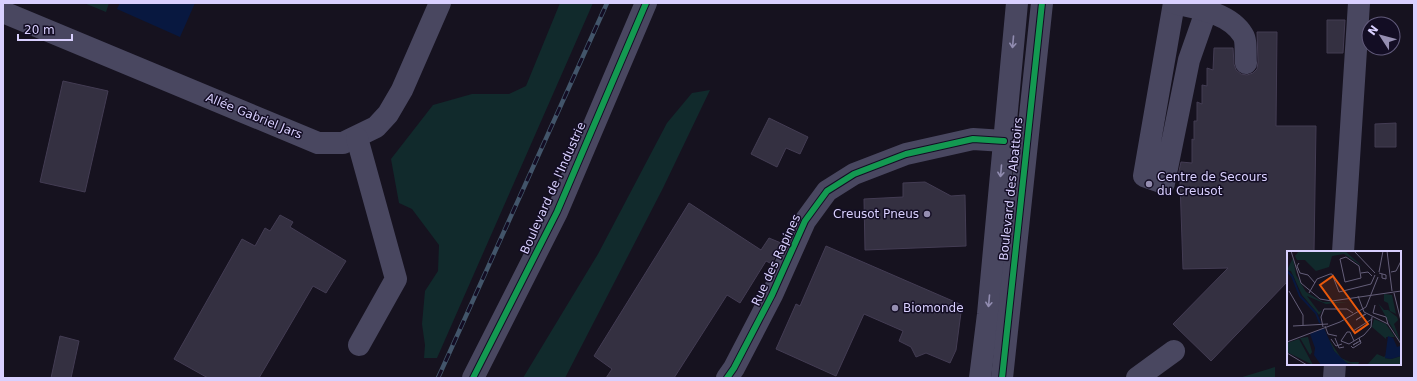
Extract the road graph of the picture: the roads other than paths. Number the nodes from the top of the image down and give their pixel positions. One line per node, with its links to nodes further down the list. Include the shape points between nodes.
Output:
1 (440, 3): 10 (street, Allée Gabriel Jars, via 402,90 388,114 376,127)
2 (646, 3): 16 (street, Boulevard de l'Industrie, via 557,212)
3 (1017, 3): 11 (street, Boulevard des Abattoirs, one-way to 11)
4 (1042, 3): 19 (street, Boulevard des Abattoirs)
5 (1174, 3): 7 (street); 7 (street, via 1144,176 1164,183 1189,60)
6 (1359, 3): 12 (street)
7 (1208, 7): 9 (street, via 1233,24 1244,36)
8 (3, 12): 10 (street, Allée Gabriel Jars, via 318,143 343,144)
9 (1246, 63)
10 (357, 138): 13 (street, via 396,279)
11 (1004, 141): 17 (street, Rue des Rapines, via 973,140 906,154 854,174 827,192 805,221 772,295); 18 (street, Boulevard des Abattoirs, one-way to 18)
12 (1343, 251)
13 (359, 345)
14 (1174, 351): 20 (street)
15 (1335, 365): 21 (street)
16 (473, 378)
17 (727, 378)
18 (980, 378)
19 (1002, 378)
20 (1137, 378)
21 (1334, 378)

